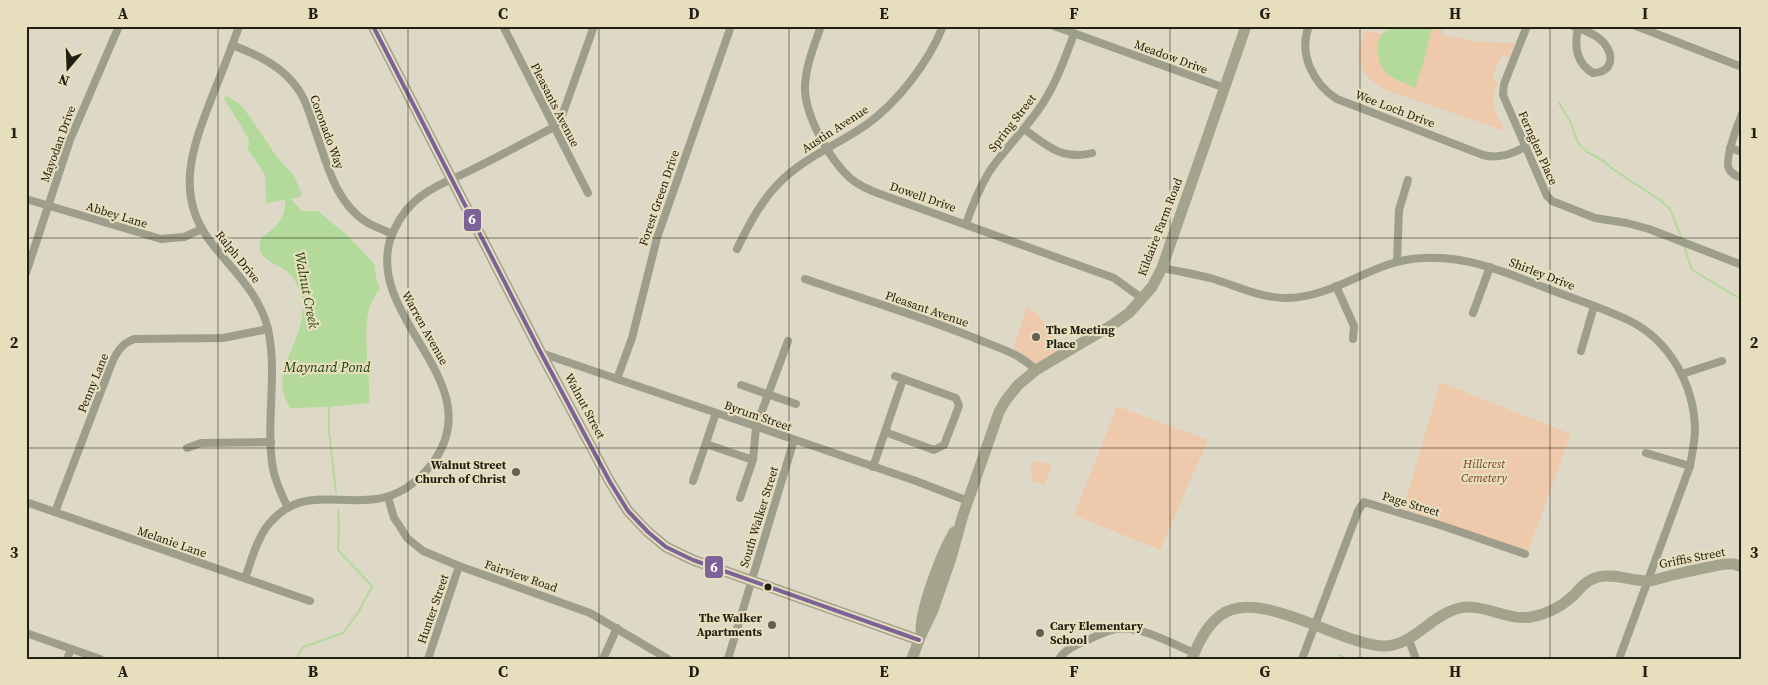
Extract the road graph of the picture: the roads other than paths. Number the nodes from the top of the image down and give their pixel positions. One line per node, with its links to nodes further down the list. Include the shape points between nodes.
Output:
1 (119, 26): 32 (street, Mayodan Drive, via 79,118)
2 (239, 26): 16 (street, Ralph Drive)
3 (373, 26): 28 (main road, Walnut Street)
4 (502, 26): 20 (street, Pleasants Avenue)
5 (594, 26): 20 (street, via 563,113)
6 (730, 26): 55 (street, Forest Green Drive, via 650,260 632,338)
7 (821, 26): 23 (street, Dowell Drive, via 808,64 805,88 808,111)
8 (943, 26): 23 (street, Austin Avenue, via 933,48 896,97 867,124)
9 (1054, 26): 15 (street, Meadow Drive)
10 (1246, 26): 18 (main road, Kildaire Farm Road)
11 (1309, 26): 22 (street, Wee Loch Drive, via 1304,42 1307,62 1322,86 1337,99 1489,156 1506,155)
12 (1527, 26): 22 (street, Fernglen Place, via 1502,90)
13 (1636, 26): 17 (street)
14 (1577, 27): 14 (street, via 1576,52 1582,65 1593,73 1606,70 1610,62 1604,42)
15 (1074, 34): 18 (street, Meadow Drive); 21 (street, Spring Street, via 1054,83)
16 (232, 45): 34 (street, Ralph Drive, via 190,162 192,198); 35 (street, Coronado Way, via 261,57 291,80 306,103 340,195 367,222)
17 (1742, 67)
18 (1225, 88): 40 (main road, Kildaire Farm Road)
19 (1742, 114): 24 (street)
20 (554, 127): 28 (street, Warren Avenue); 30 (street, Pleasants Avenue)
21 (1024, 129): 26 (street, via 1060,153 1076,156); 33 (street, Spring Street, via 986,179)
22 (1525, 147): 38 (street, Fernglen Place, via 1552,201 1595,218 1649,229)
23 (827, 148): 33 (street, Dowell Drive, via 840,168 860,186); 36 (street, Austin Avenue, via 777,185 758,209)
24 (1730, 148): 25 (street); 27 (street, via 1729,170)
25 (1742, 152)
26 (1092, 153)
27 (1742, 178)
28 (451, 179): 35 (street, Warren Avenue, via 413,203); 51 (main road, Walnut Street)
29 (1408, 180): 37 (street, via 1399,210)
30 (588, 194)
31 (26, 200): 32 (street, Abbey Lane)
32 (48, 206): 34 (street, Abbey Lane, via 161,239 184,237); 41 (street, Mayodan Drive)
33 (966, 224): 44 (street, Dowell Drive, via 1114,278)
34 (202, 229): 47 (street, Ralph Drive, via 250,288)
35 (392, 234): 71 (street, Warren Avenue, via 388,258 391,287 437,372 444,388 448,416 442,448 426,472 410,486)
36 (737, 249)
37 (1397, 261): 39 (street, Shirley Drive, via 1461,259); 43 (street, Shirley Drive)
38 (1742, 265)
39 (1490, 266): 45 (street, Shirley Drive); 46 (street)
40 (1162, 268): 43 (street, Shirley Drive, via 1284,298 1308,297); 44 (main road, Kildaire Farm Road)
41 (26, 273)
42 (805, 279): 53 (street, Pleasant Avenue, via 1007,350)
43 (1336, 286): 48 (street, via 1354,326)
44 (1143, 299): 53 (main road, Kildaire Farm Road, via 1112,325)
45 (1594, 306): 50 (street); 54 (street, Shirley Drive, via 1648,332 1663,346)
46 (1473, 313)
47 (268, 329): 63 (street, Ralph Drive); 76 (street, Penny Lane, via 223,338 134,339 123,345 111,365)
48 (1353, 339)
49 (788, 341): 57 (street)
50 (1581, 352)
51 (541, 353): 55 (street, Byrum Street); 81 (main road, Walnut Street, via 610,482 640,525 677,553)
52 (1722, 361): 54 (street)
53 (1036, 370): 73 (main road, Kildaire Farm Road, via 1018,384 999,412)
54 (1682, 374): 68 (street, Shirley Drive, via 1693,407 1695,428)
55 (617, 379): 59 (street, Byrum Street)
56 (741, 385): 57 (street)
57 (768, 394): 58 (street); 60 (street)
58 (796, 404)
59 (716, 413): 60 (street, Byrum Street); 64 (street)
60 (756, 427): 62 (street, Byrum Street); 67 (street)
61 (885, 432): 61 (street, via 934,450 940,448 959,406 956,398 899,378); 69 (street)
62 (794, 440): 69 (street, Byrum Street); 81 (street, South Walker Street)
63 (271, 442): 65 (street, via 201,443); 75 (street, Ralph Drive, via 273,471)
64 (706, 444): 67 (street); 70 (street)
65 (187, 448)
66 (1646, 453): 68 (street)
67 (753, 460): 72 (street)
68 (1690, 466): 82 (street, Shirley Drive)
69 (873, 467): 73 (street, Byrum Street)
70 (693, 481)
71 (388, 497): 75 (street, Warren Avenue, via 317,499); 78 (street, Fairview Road, via 394,518 412,542 430,555)
72 (740, 498)
73 (968, 501): 87 (main road, Kildaire Farm Road, via 933,610)
74 (26, 502): 76 (street, Melanie Lane)
75 (288, 508): 80 (street, Warren Avenue, via 264,531)
76 (55, 512): 80 (street, Melanie Lane)
77 (1525, 554): 84 (street, Page Street, via 1364,502)
78 (459, 566): 85 (street, Fairview Road, via 568,604); 93 (street, Hunter Street)
79 (1742, 567): 82 (main road, Griffis Street, via 1725,564)
80 (245, 578): 83 (street, Melanie Lane)
81 (751, 581): 87 (main road, Walnut Street); 96 (street, South Walker Street)
82 (1647, 581): 88 (main road, Griffis Street, via 1596,577 1559,607 1532,617 1514,617 1473,607 1457,609 1439,617); 101 (street, Shirley Drive)
83 (310, 601)
84 (1315, 625): 88 (main road, via 1369,644 1395,645); 90 (main road, via 1266,609 1236,608 1221,614 1212,623); 99 (street, Page Street)
85 (617, 628): 94 (street); 95 (street, Fairview Road)
86 (26, 633): 89 (street)
87 (920, 638): 97 (main road, Kildaire Farm Road)
88 (1409, 640): 100 (street)
89 (71, 649): 91 (street); 92 (street)
90 (1193, 656): 98 (street, via 1140,631 1120,628 1076,645)
91 (67, 659)
92 (100, 659)
93 (428, 659)
94 (603, 659)
95 (668, 659)
96 (728, 659)
97 (912, 659)
98 (1059, 659)
99 (1302, 659)
100 (1416, 659)
101 (1619, 659)

